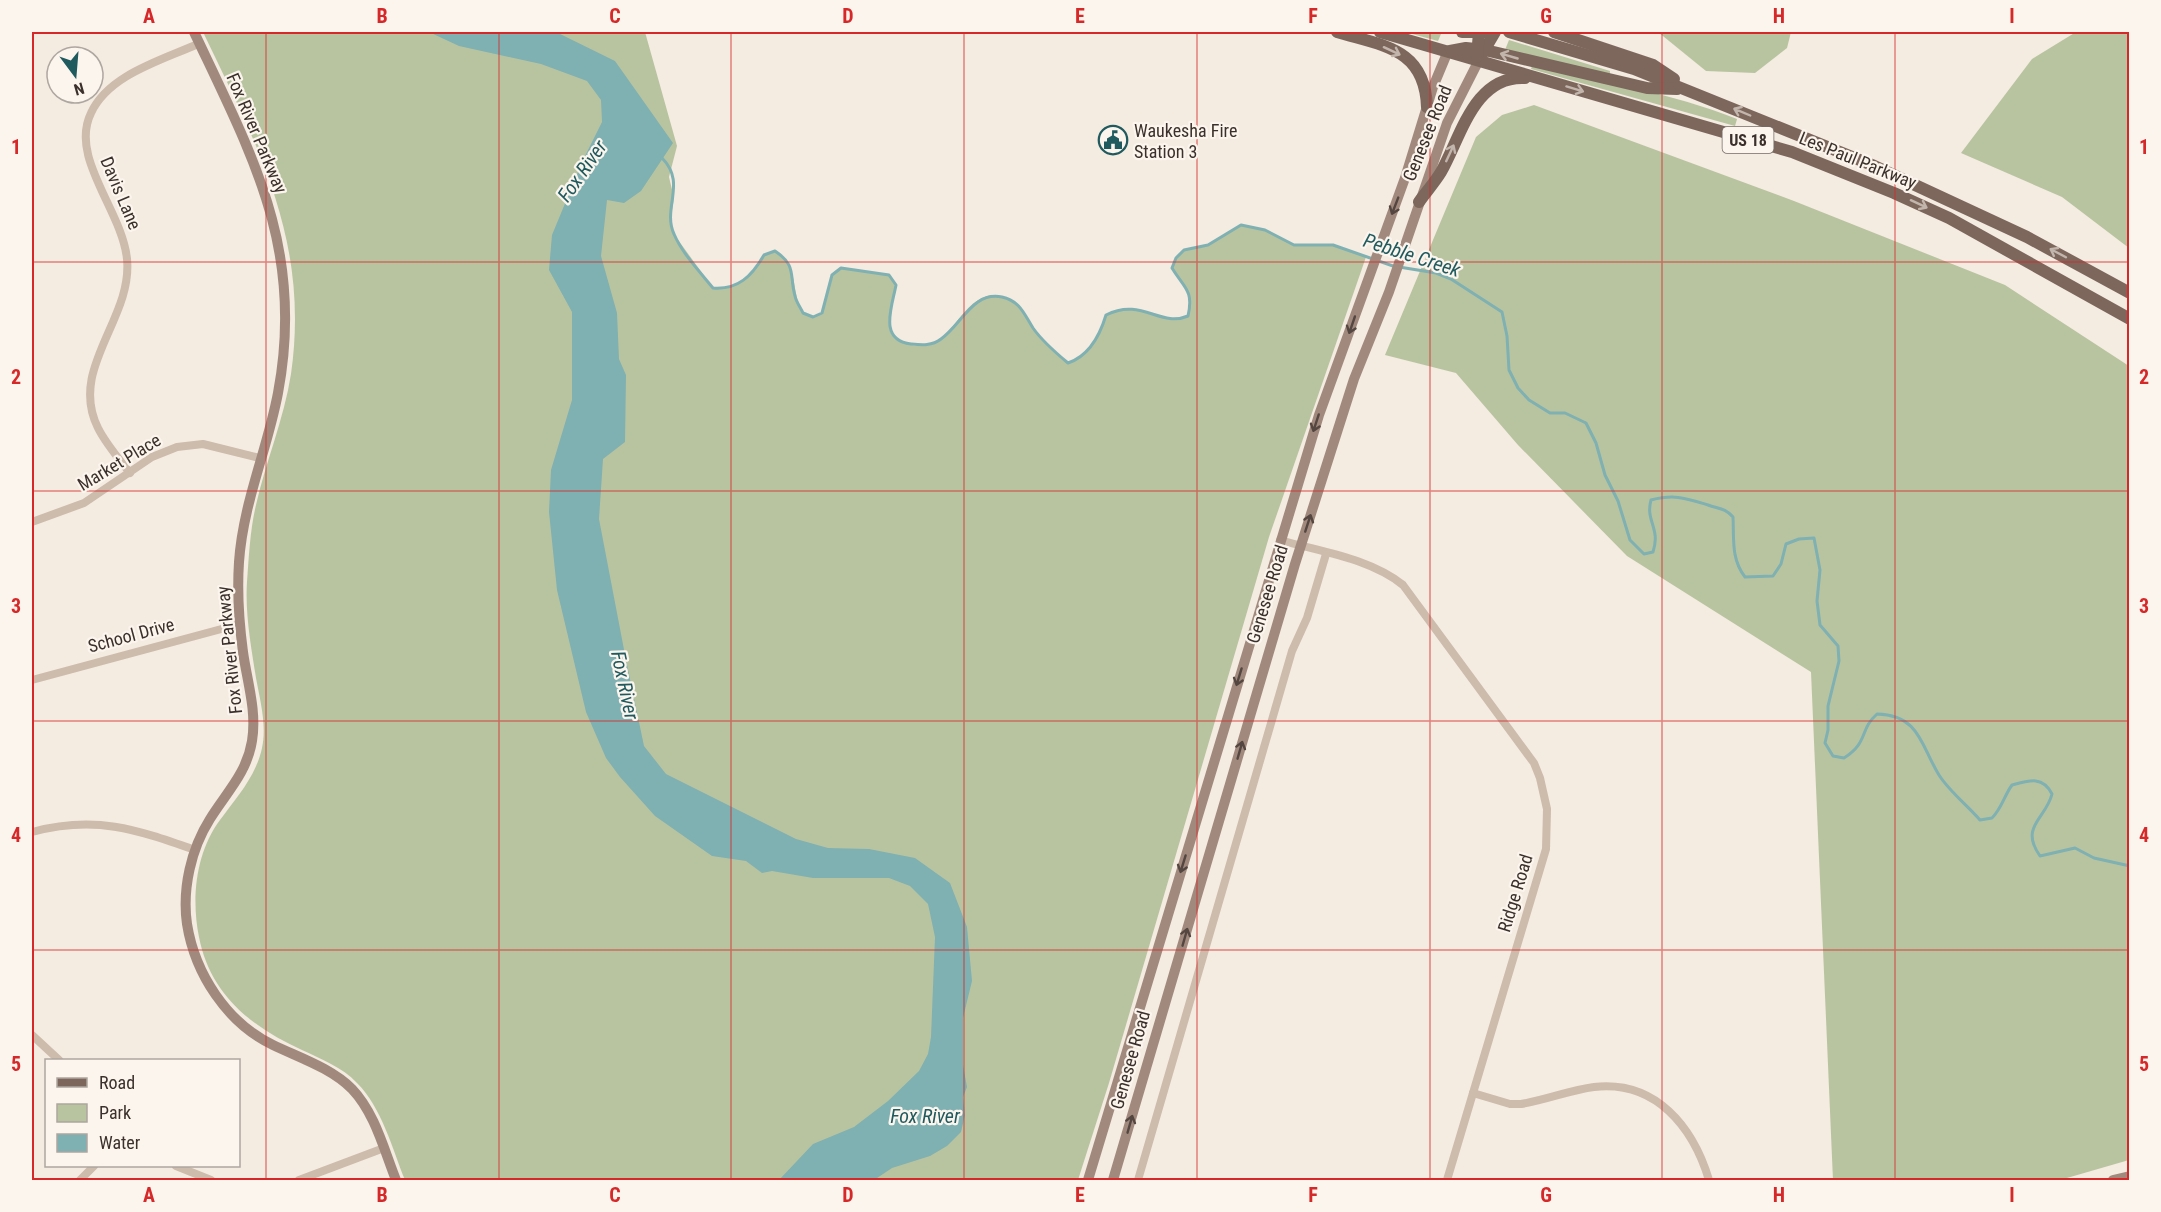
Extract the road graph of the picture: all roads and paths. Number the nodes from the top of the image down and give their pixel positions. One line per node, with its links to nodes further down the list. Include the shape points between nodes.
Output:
1 (194, 32): 8 (main road, Fox River Parkway)
2 (1337, 32): 13 (main road, one-way to 13, via 1388,49 1415,65 1425,82)
3 (1380, 32): 9 (main road, Les Paul Parkway / US 18)
4 (1461, 32): 5 (main road); 9 (main road, Genesee Road)
5 (1486, 32): 10 (main road, Genesee Road)
6 (1509, 32): 12 (main road, Les Paul Parkway / US 18)
7 (1554, 32): 12 (main road, via 1653,65)
8 (200, 43): 17 (main road, Fox River Parkway, via 258,171 282,260 282,369); 18 (street, Davis Lane, via 120,81 100,98 87,121 85,146 90,165 119,224 127,261 125,289 94,363 90,397 100,432)
9 (1448, 51): 10 (main road, Les Paul Parkway / US 18); 13 (main road, Genesee Road)
10 (1480, 53): 11 (main road, Les Paul Parkway / US 18); 12 (main road, one-way to 10, via 1647,88); 14 (main road, Genesee Road, via 1447,123)
11 (1543, 80): 14 (main road, one-way to 11, via 1441,172 1466,120 1487,91 1507,80); 16 (main road, Les Paul Parkway / US 18, one-way to 16, via 1792,152 1894,193 2006,249)
12 (1690, 90): 15 (main road, Les Paul Parkway / US 18, one-way to 12, via 1910,181)
13 (1427, 107): 20 (main road, Genesee Road, one-way to 20, via 1319,415)
14 (1419, 202): 21 (main road, Genesee Road, one-way to 14, via 1354,379)
15 (2127, 291)
16 (2130, 319)
17 (260, 458): 18 (street, Market Place, via 220,447 189,445 159,454); 23 (main road, Fox River Parkway, via 240,546)
18 (130, 473): 19 (street, Market Place, via 84,502)
19 (32, 522)
20 (1280, 540): 21 (street, Ridge Road); 38 (main road, Genesee Road, one-way to 38)
21 (1300, 546): 22 (street, Ridge Road); 39 (main road, Genesee Road, one-way to 21)
22 (1326, 554): 29 (street, Ridge Road, via 1387,572 1403,585 1524,747 1545,793 1546,849); 40 (street, via 1307,618 1288,663)
23 (240, 624): 24 (street, School Drive); 26 (main road, Fox River Parkway, via 253,712 252,741 240,777 208,821)
24 (32, 680)
25 (32, 832): 26 (street, via 71,823 118,825)
26 (195, 850): 30 (main road, Fox River Parkway, via 187,886 187,924 196,959 208,983 228,1010 254,1034 343,1080 364,1103)
27 (32, 1035): 28 (street)
28 (58, 1059)
29 (1473, 1093): 41 (street, Ridge Road); 42 (street, via 1521,1104 1594,1087 1640,1092 1674,1113 1686,1128)
30 (384, 1148): 36 (street); 37 (main road, Fox River Parkway)
31 (93, 1167): 34 (street)
32 (178, 1167): 35 (street)
33 (2130, 1176): 43 (main road)
34 (80, 1180)
35 (211, 1180)
36 (299, 1180)
37 (396, 1180)
38 (1088, 1180)
39 (1113, 1180)
40 (1138, 1180)
41 (1447, 1180)
42 (1709, 1180)
43 (2113, 1180)

